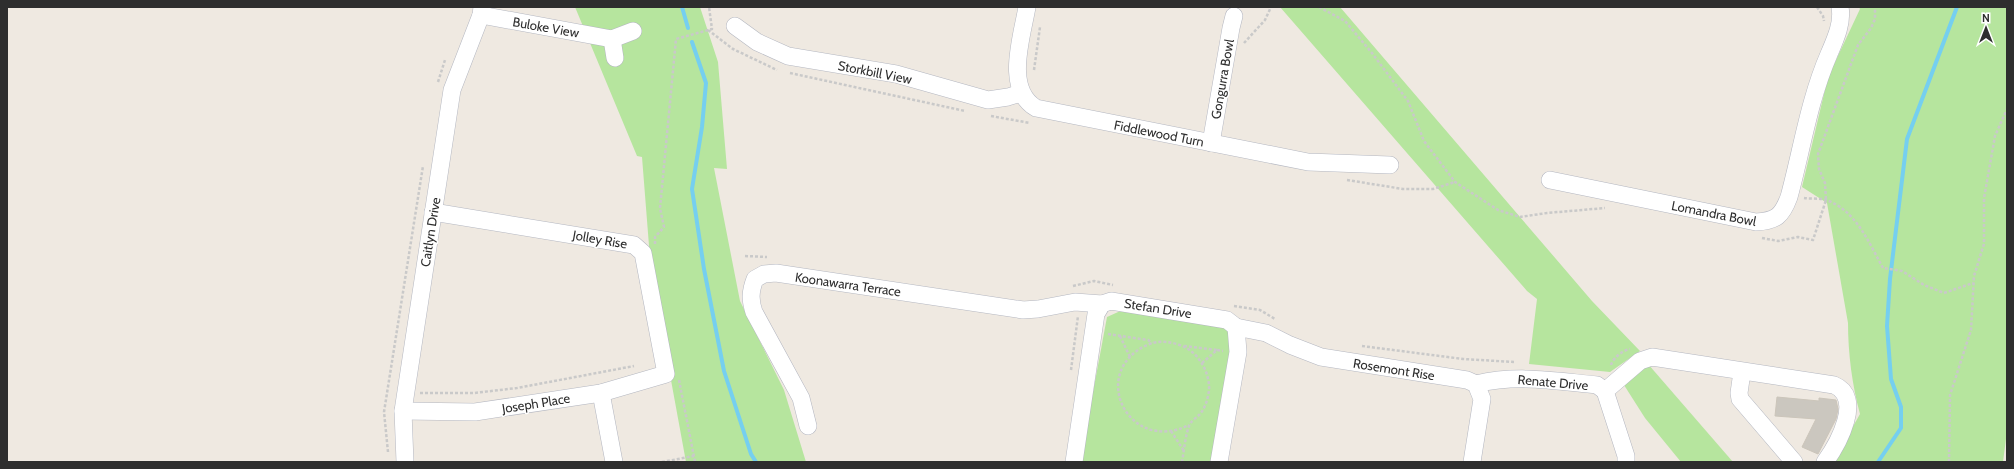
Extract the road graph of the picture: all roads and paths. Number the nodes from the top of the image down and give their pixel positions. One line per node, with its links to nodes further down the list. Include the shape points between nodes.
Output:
1 (709, 7): 27 (path, via 712,29 676,39 660,208 664,226 655,237)
2 (1027, 7): 17 (street, via 1017,78)
3 (1271, 7): 13 (path, via 1265,20)
4 (1319, 7): 26 (path, via 1345,21 1372,53 1408,101 1424,141 1455,182 1498,210)
5 (1840, 7): 23 (street, Lomandra Bowl, via 1837,34 1818,78)
6 (1875, 7): 24 (path, via 1875,19 1858,45 1818,154 1819,169 1825,182)
7 (481, 11): 12 (street, Buloke View); 25 (street, Caitlyn Drive, via 452,90)
8 (1234, 16): 20 (street, Gongurra Bowl)
9 (1040, 22): 15 (path)
10 (735, 26): 16 (street, Storkbill View, via 757,42 788,56 896,74)
11 (633, 31): 12 (street)
12 (612, 39): 14 (street)
13 (1244, 44)
14 (615, 58)
15 (1034, 75)
16 (958, 93): 17 (street, Storkbill View, via 988,100 1008,98); 18 (path)
17 (1021, 93): 20 (street, Fiddlewood Turn, via 1029,104 1036,108)
18 (954, 109)
19 (2007, 109): 30 (path, via 1995,136 1984,198 1984,244)
20 (1211, 143): 21 (street, Fiddlewood Turn, via 1308,162)
21 (1390, 165)
22 (1550, 180): 23 (street, Lomandra Bowl, via 1756,222 1777,218)
23 (1789, 197): 24 (path)
24 (1826, 200): 30 (path, via 1843,209 1861,229 1883,268 1902,271 1924,285 1944,293)
25 (434, 212): 50 (street, Jolley Rise, via 634,245 643,253); 55 (street, Caitlyn Drive)
26 (1520, 217)
27 (654, 249)
28 (745, 256): 29 (path)
29 (772, 258)
30 (1973, 283): 72 (path, via 1971,330 1950,395)
31 (1068, 286): 32 (path, via 1094,281)
32 (1118, 286)
33 (1102, 304): 36 (street, Stefan Drive, via 1111,300 1227,320); 38 (street, via 1096,314); 57 (street, Koonawarra Terrace, via 1075,302 1023,310 776,273 764,274 755,279 751,294 752,306 801,398)
34 (1228, 305): 35 (path, via 1260,310)
35 (1279, 321)
36 (1236, 327): 51 (street, Rosemont Rise, via 1266,333 1321,357 1467,380); 67 (street, via 1238,352)
37 (1076, 329): 38 (path)
38 (1094, 332): 39 (path); 65 (street)
39 (1120, 336): 40 (path, via 1148,340); 45 (path)
40 (1152, 343): 41 (path, via 1167,342); 45 (path)
41 (1182, 346): 44 (path); 56 (path, via 1192,351 1202,363 1208,378 1209,390 1205,405)
42 (1355, 346): 46 (path, via 1463,359)
43 (1634, 349): 48 (path, via 1626,350 1612,360)
44 (1217, 350)
45 (1130, 357): 58 (path, via 1120,374 1118,386 1124,409 1134,422 1141,426 1156,432)
46 (1515, 362)
47 (637, 365): 53 (path, via 517,388 474,393)
48 (1610, 372)
49 (1742, 372): 52 (street, via 1652,358 1640,361); 70 (street, via 1740,399); 71 (street, via 1834,385 1844,391 1848,414 1845,425)
50 (671, 374): 54 (street, Joseph Place); 60 (path, via 680,382)
51 (1476, 384): 52 (street, Renate Drive, via 1522,378 1597,385); 68 (street, via 1482,399)
52 (1605, 391): 69 (street)
53 (420, 393)
54 (601, 393): 55 (street, Joseph Place, via 475,412); 62 (street)
55 (403, 411): 61 (street, Caitlyn Drive)
56 (1189, 425): 58 (path); 59 (path)
57 (808, 426)
58 (1171, 431): 59 (path)
59 (1184, 451): 66 (path)
60 (694, 456): 63 (path); 64 (path)
61 (405, 462)
62 (614, 462)
63 (662, 462)
64 (695, 462)
65 (1074, 462)
66 (1182, 462)
67 (1219, 462)
68 (1472, 462)
69 (1626, 462)
70 (1794, 462)
71 (1825, 462)
72 (1950, 462)

